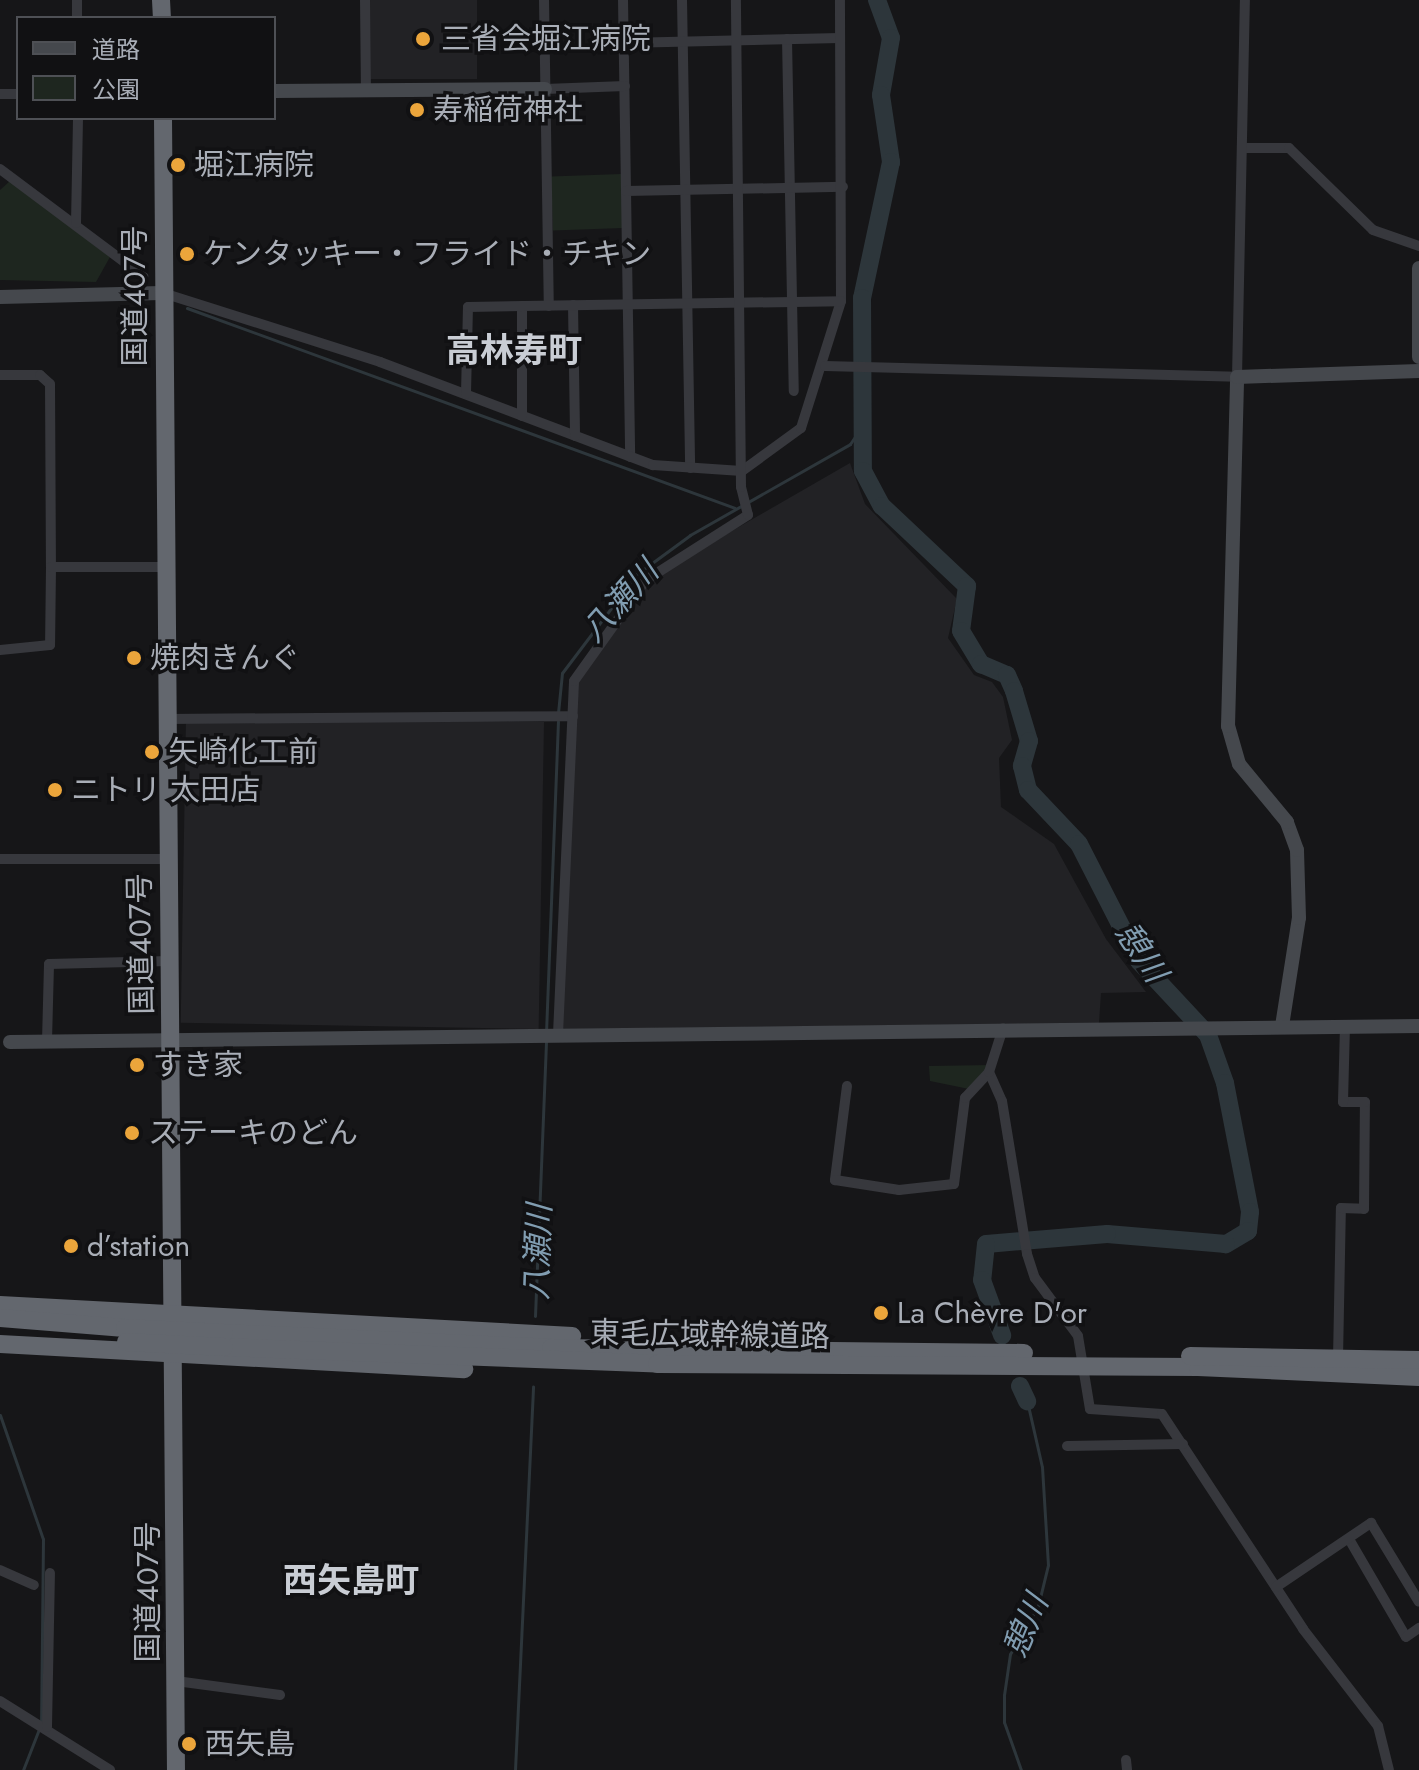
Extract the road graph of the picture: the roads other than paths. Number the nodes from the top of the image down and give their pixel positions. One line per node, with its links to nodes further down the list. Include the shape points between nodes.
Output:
1 (365, 0): 16 (street)
2 (544, 0): 14 (street)
3 (623, 0): 12 (street)
4 (682, 0): 11 (street)
5 (736, 0): 10 (street)
6 (840, 0): 8 (street)
7 (1245, 0): 19 (street)
8 (840, 38): 9 (street); 21 (street)
9 (787, 39): 10 (street); 22 (street)
10 (737, 40): 11 (street); 24 (street)
11 (682, 41): 12 (street); 23 (street)
12 (624, 43): 13 (street)
13 (625, 86): 14 (street); 25 (street)
14 (545, 89): 16 (street); 39 (street)
15 (276, 91): 16 (street)
16 (366, 91)
17 (78, 120): 26 (street)
18 (163, 120): 30 (highway, 国道407号)
19 (1242, 148): 27 (street, via 1289,148 1373,230); 44 (street)
20 (2, 174): 26 (street)
21 (843, 187): 22 (street); 32 (street)
22 (790, 188): 24 (street); 33 (street)
23 (685, 189): 24 (street); 25 (street); 36 (street)
24 (738, 189): 34 (street)
25 (626, 191): 35 (street)
26 (76, 223): 29 (street)
27 (1419, 246)
28 (1419, 268): 40 (street)
29 (143, 276)
30 (161, 293): 31 (street); 46 (street); 53 (highway, 国道407号)
31 (0, 297)
32 (841, 301): 33 (street); 41 (street)
33 (791, 302): 34 (street); 45 (street)
34 (740, 303): 36 (street); 51 (street)
35 (628, 304): 36 (street); 37 (street); 49 (street)
36 (687, 304): 50 (street)
37 (573, 305): 39 (street); 48 (street)
38 (522, 306): 39 (street); 46 (street, via 468,307); 47 (street)
39 (549, 306)
40 (1419, 357)
41 (825, 366): 44 (street); 51 (street, via 797,435)
42 (1419, 371): 44 (street)
43 (0, 375): 52 (street, via 40,375 50,384)
44 (1237, 377): 60 (street, via 1228,726 1239,764 1287,822 1297,850 1299,918)
45 (794, 391)
46 (466, 394): 47 (street)
47 (522, 416): 48 (street)
48 (575, 436): 49 (street)
49 (630, 457): 50 (street)
50 (690, 468): 51 (street)
51 (742, 471): 55 (street, via 748,515 688,548 628,601 582,662)
52 (51, 567): 53 (street); 54 (street, via 50,645)
53 (167, 567): 56 (highway, 国道407号)
54 (0, 650)
55 (570, 715): 56 (street); 64 (street)
56 (166, 719): 58 (highway, 国道407号)
57 (0, 859): 58 (street)
58 (168, 859): 59 (highway, 国道407号)
59 (169, 961): 65 (street, via 49,964); 66 (highway, 国道407号)
60 (1282, 1026): 61 (street); 63 (street)
61 (1345, 1026): 62 (street); 79 (street, via 1343,1102 1365,1102 1364,1209 1341,1208)
62 (1419, 1026)
63 (1003, 1028): 64 (street); 68 (street)
64 (549, 1034): 66 (street)
65 (47, 1041): 66 (street); 67 (street)
66 (170, 1041): 71 (highway, 国道407号)
67 (5, 1042)
68 (989, 1072): 69 (street, via 965,1098 954,1184 899,1190 835,1180); 80 (street, via 1002,1101 1031,1266)
69 (847, 1086)
70 (0, 1305): 71 (highway)
71 (173, 1316): 77 (highway); 78 (highway, 国道407号)
72 (0, 1318): 74 (highway, 東毛広域幹線道路)
73 (0, 1332): 74 (highway, 東毛広域幹線道路)
74 (125, 1335): 75 (highway, 東毛広域幹線道路, bridge)
75 (224, 1340): 77 (highway, 東毛広域幹線道路); 82 (highway, 東毛広域幹線道路)
76 (0, 1344): 78 (highway)
77 (787, 1350): 80 (highway, 東毛広域幹線道路)
78 (174, 1357): 82 (highway, via 682,1372); 93 (highway, 国道407号)
79 (1338, 1359): 80 (highway, 東毛広域幹線道路); 81 (highway, 東毛広域幹線道路)
80 (1083, 1360): 82 (highway, 東毛広域幹線道路); 83 (highway, 東毛広域幹線道路); 84 (street, via 1090,1409 1152,1409)
81 (1419, 1360)
82 (754, 1364)
83 (1419, 1377)
84 (1183, 1444): 85 (street); 90 (street)
85 (1067, 1446)
86 (1349, 1539): 90 (street); 91 (street, via 1371,1523); 92 (street, via 1406,1637)
87 (0, 1570): 89 (street)
88 (50, 1573): 96 (street)
89 (34, 1585)
90 (1276, 1587): 100 (street, via 1378,1726)
91 (1419, 1602)
92 (1419, 1628)
93 (176, 1681): 94 (street); 99 (highway, 国道407号)
94 (280, 1695)
95 (0, 1701): 96 (street)
96 (47, 1727): 97 (street)
97 (97, 1767): 98 (street)
98 (110, 1770)
99 (176, 1770)
100 (1389, 1770)

